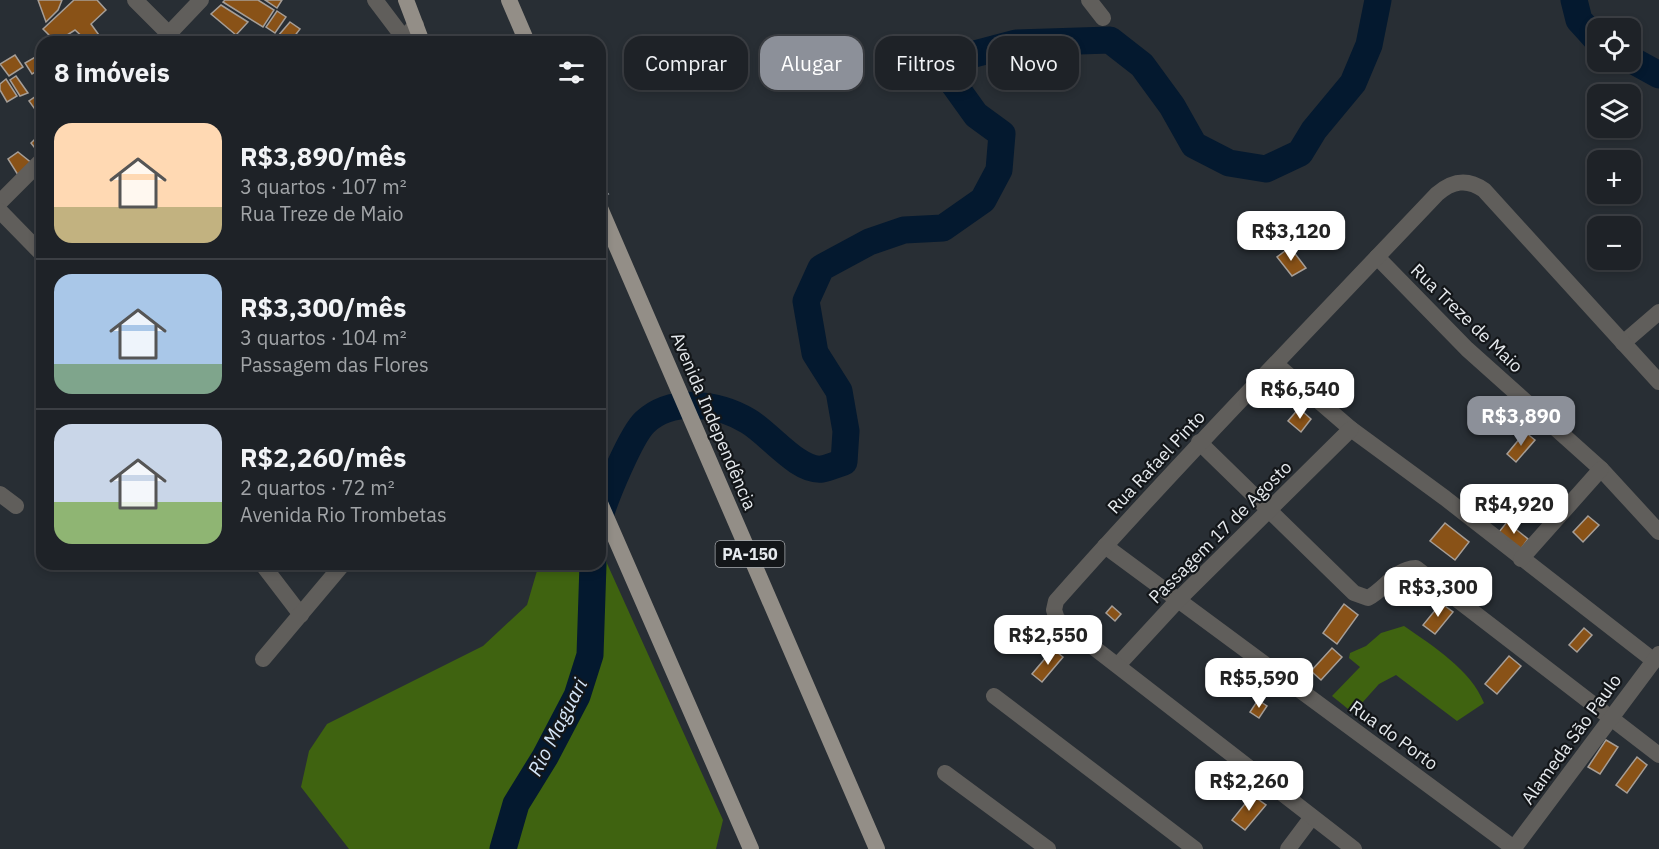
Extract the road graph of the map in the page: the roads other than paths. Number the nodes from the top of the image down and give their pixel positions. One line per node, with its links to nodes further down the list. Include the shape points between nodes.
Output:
1 (135, 0): 9 (street)
2 (201, 0): 10 (street)
3 (375, 0): 11 (street)
4 (406, 0): 8 (main road)
5 (509, 0): 14 (main road)
6 (1089, 0): 7 (street)
7 (1103, 18)
8 (416, 25): 12 (street); 13 (main road)
9 (166, 36)
10 (172, 36)
11 (398, 36)
12 (405, 36)
13 (420, 36)
14 (524, 36)
15 (36, 166): 16 (street)
16 (0, 202)
17 (0, 211): 19 (street)
18 (606, 222): 48 (main road, Avenida Independência / PA-150)
19 (36, 248)
20 (1377, 257): 22 (street, Rua Rafael Pinto, via 1446,186 1474,183); 23 (street, Rua Rafael Pinto); 27 (street, Rua Treze de Maio, via 1467,349)
21 (1659, 312): 22 (street)
22 (1623, 343): 24 (street)
23 (1276, 365): 25 (street); 26 (street, Rua Rafael Pinto)
24 (1659, 382)
25 (1351, 429): 30 (street, Passagem 17 de Agosto); 34 (street)
26 (1199, 442): 30 (street); 33 (street, Rua Rafael Pinto)
27 (1601, 469): 32 (street, Rua Treze de Maio); 34 (street)
28 (0, 494): 29 (street)
29 (16, 507)
30 (1269, 509): 37 (street, Passagem 17 de Agosto); 43 (street, via 1336,578 1362,597 1374,595 1407,569 1416,568 1426,574)
31 (606, 517): 47 (main road)
32 (1659, 532)
33 (1105, 546): 37 (street, Rua do Porto); 41 (street, Rua Rafael Pinto, via 1056,601 1054,610 1057,620)
34 (1521, 558): 39 (street)
35 (267, 570): 38 (street)
36 (338, 570): 38 (street)
37 (1178, 600): 41 (street, Passagem 17 de Agosto); 53 (street, Rua do Porto)
38 (301, 615): 40 (street)
39 (1656, 657): 43 (street, Alameda São Paulo)
40 (263, 659)
41 (1118, 665): 46 (street)
42 (994, 696): 50 (street)
43 (1610, 719): 44 (street); 53 (street, Alameda São Paulo)
44 (1659, 755)
45 (945, 773): 49 (street)
46 (1312, 817): 51 (street); 52 (street)
47 (751, 849)
48 (876, 849)
49 (1048, 849)
50 (1195, 849)
51 (1288, 849)
52 (1354, 849)
53 (1515, 849)

